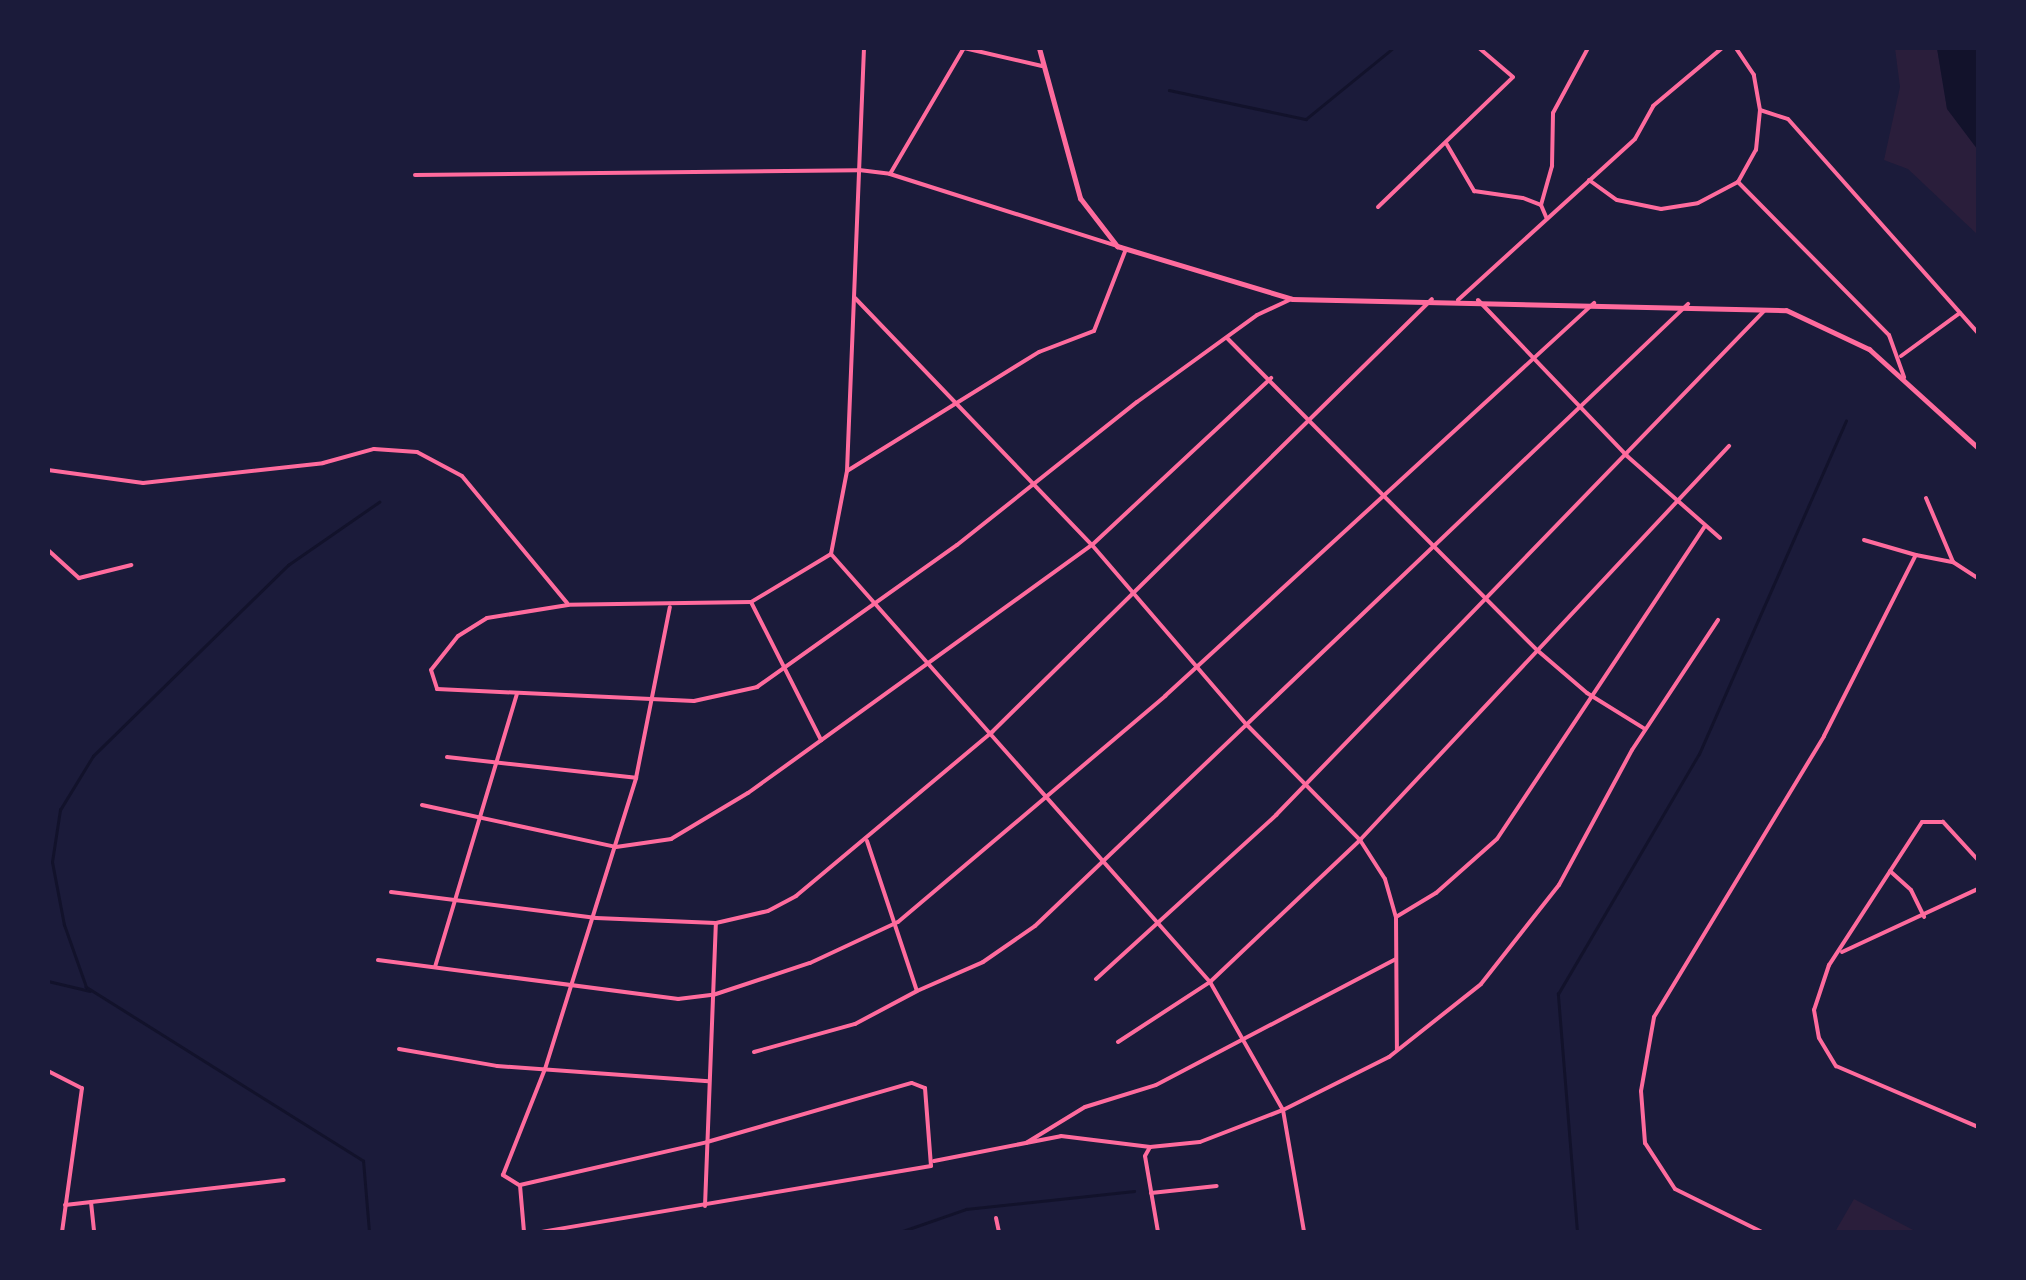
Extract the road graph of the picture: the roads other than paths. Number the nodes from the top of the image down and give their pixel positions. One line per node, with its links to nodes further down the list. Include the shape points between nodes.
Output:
1 (864, 48): 13 (street)
2 (963, 48): 10 (street); 14 (street)
3 (1039, 48): 10 (street)
4 (1479, 48): 12 (street, via 1513,77)
5 (1576, 48): 9 (street)
6 (1588, 48): 9 (street)
7 (1722, 48): 16 (street, via 1652,106 1635,139)
8 (1736, 48): 11 (street, via 1754,75)
9 (1583, 52): 18 (street, via 1554,113 1550,182)
10 (1042, 66): 21 (street, via 1080,198)
11 (1760, 110): 17 (street, via 1756,150); 31 (street, via 1788,120)
12 (1446, 143): 18 (street, via 1474,191); 19 (street)
13 (859, 170): 14 (street); 15 (street); 23 (street)
14 (890, 174): 21 (street)
15 (416, 175)
16 (1589, 180): 17 (street, via 1617,200 1661,209 1698,204); 20 (street)
17 (1738, 182): 34 (street, via 1889,334)
18 (1541, 205): 20 (street)
19 (1378, 206)
20 (1548, 219): 26 (street)
21 (1117, 246): 22 (street)
22 (1126, 249): 24 (street); 38 (street, via 1094,332 1039,352)
23 (853, 296): 38 (street); 45 (street)
24 (1292, 299): 25 (street); 33 (street)
25 (1432, 299): 26 (street); 40 (street)
26 (1458, 300): 27 (street)
27 (1478, 300): 28 (street); 35 (street)
28 (1594, 302): 29 (street); 35 (street)
29 (1688, 304): 30 (street); 39 (street)
30 (1767, 308): 36 (street, via 1832,326); 43 (street)
31 (1960, 313): 32 (street); 34 (street)
32 (1978, 333)
33 (1227, 338): 37 (street); 46 (street)
34 (1901, 356): 36 (street)
35 (1532, 358): 39 (street); 47 (street)
36 (1904, 377): 42 (street)
37 (1271, 378): 40 (street); 54 (street)
38 (956, 406): 45 (street); 46 (street)
39 (1580, 408): 43 (street); 53 (street)
40 (1313, 419): 47 (street); 61 (street)
41 (1729, 446): 49 (street)
42 (1978, 448)
43 (1627, 456): 49 (street); 63 (street)
44 (48, 470): 64 (street, via 142,483 323,464 374,449 417,452 462,476)
45 (848, 471): 56 (street)
46 (1034, 486): 54 (street); 66 (street)
47 (1387, 495): 53 (street); 70 (street)
48 (1926, 498): 58 (street)
49 (1674, 501): 50 (street); 68 (street)
50 (1705, 526): 51 (street); 73 (street)
51 (1720, 538)
52 (1864, 540): 57 (street)
53 (1431, 542): 63 (street); 75 (street)
54 (1092, 545): 61 (street); 69 (street)
55 (48, 550): 59 (street, via 79,578)
56 (830, 554): 62 (street); 66 (street)
57 (1916, 555): 58 (street); 139 (street, via 1824,736 1649,1034 1641,1120 1658,1168 1696,1202)
58 (1954, 562): 60 (street)
59 (131, 566)
60 (1978, 578)
61 (1135, 594): 70 (street); 77 (street)
62 (752, 602): 65 (street); 71 (street)
63 (1487, 602): 68 (street); 82 (street)
64 (568, 605): 65 (street); 72 (street, via 474,623 430,675 437,689)
65 (670, 605): 74 (street)
66 (873, 608): 69 (street); 71 (street)
67 (1718, 620): 76 (street)
68 (1537, 650): 73 (street); 86 (street)
69 (926, 664): 77 (street); 78 (street)
70 (1196, 666): 75 (street); 83 (street)
71 (787, 668): 74 (street, via 724,698); 78 (street)
72 (517, 694): 74 (street); 80 (street)
73 (1592, 696): 76 (street); 96 (street, via 1496,839 1436,893)
74 (654, 700): 81 (street)
75 (1247, 725): 82 (street); 89 (street)
76 (1644, 729): 113 (street, via 1536,920 1481,984)
77 (992, 732): 83 (street); 87 (street)
78 (821, 740): 88 (street, via 686,831 654,845)
79 (447, 757): 80 (street)
80 (501, 763): 81 (street); 85 (street)
81 (636, 778): 88 (street)
82 (1306, 784): 86 (street); 98 (street)
83 (1050, 796): 89 (street); 99 (street)
84 (422, 805): 85 (street)
85 (482, 817): 88 (street); 94 (street)
86 (1360, 840): 96 (street, via 1384,879); 107 (street)
87 (867, 841): 99 (street); 100 (street, via 796,896)
88 (616, 847): 97 (street)
89 (1101, 858): 98 (street); 108 (street, via 1034,926 983,962)
90 (1978, 860): 91 (street, via 1932,818 1922,822)
91 (1890, 871): 95 (street, via 1911,890); 101 (street)
92 (1978, 889): 95 (street)
93 (391, 892): 94 (street)
94 (455, 902): 97 (street); 104 (street)
95 (1924, 916): 101 (street)
96 (1396, 917): 102 (street)
97 (596, 918): 100 (street); 106 (street)
98 (1160, 921): 105 (street); 107 (street)
99 (898, 922): 108 (street); 109 (street, via 810,963)
100 (716, 924): 109 (street)
101 (1840, 953): 119 (street, via 1820,980 1814,1010 1819,1038 1836,1066)
102 (1397, 958): 111 (street); 113 (street)
103 (378, 960): 104 (street)
104 (435, 967): 106 (street)
105 (1096, 979)
106 (573, 982): 109 (street, via 678,999); 115 (street)
107 (1210, 982): 110 (street); 111 (street)
108 (918, 992): 114 (street, via 855,1024)
109 (713, 995): 117 (street)
110 (1118, 1042)
111 (1240, 1042): 118 (street); 121 (street, via 1156,1084 1085,1107)
112 (399, 1049): 115 (street)
113 (1397, 1050): 118 (street)
114 (754, 1052)
115 (545, 1070): 117 (street); 125 (street, via 503,1175)
116 (48, 1072): 129 (street, via 82,1088)
117 (708, 1081): 120 (street)
118 (1283, 1110): 122 (street, via 1200,1142); 138 (street)
119 (1978, 1127)
120 (707, 1142): 123 (street, via 920,1084); 125 (street); 130 (street)
121 (1026, 1143): 122 (street, via 1062,1136); 123 (street)
122 (1150, 1147): 127 (street, via 1145,1156)
123 (934, 1162): 130 (street, via 886,1177)
124 (284, 1180): 128 (street)
125 (520, 1185): 134 (street)
126 (1216, 1186): 127 (street)
127 (1151, 1194): 137 (street)
128 (91, 1202): 129 (street); 133 (street)
129 (65, 1206): 132 (street)
130 (705, 1206): 135 (street)
131 (996, 1218): 136 (street)
132 (62, 1232)
133 (94, 1232)
134 (524, 1232)
135 (542, 1232)
136 (999, 1232)
137 (1158, 1232)
138 (1304, 1232)
139 (1762, 1232)

